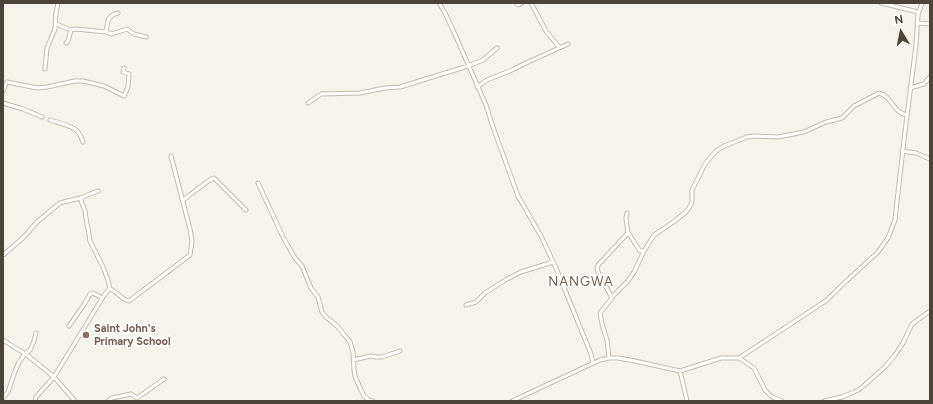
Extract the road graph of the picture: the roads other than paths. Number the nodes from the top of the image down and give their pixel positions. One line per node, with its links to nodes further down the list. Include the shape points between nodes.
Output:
1 (58, 3): 11 (street)
2 (439, 3): 20 (street)
3 (516, 3): 4 (street)
4 (522, 3)
5 (531, 3): 18 (street, via 546,31)
6 (881, 3): 8 (street)
7 (922, 3): 8 (street)
8 (918, 12): 10 (street)
9 (118, 13): 14 (street, via 107,21)
10 (917, 23): 12 (street); 25 (street)
11 (56, 24): 13 (street); 22 (street, via 47,48)
12 (930, 24)
13 (71, 30): 14 (street); 16 (street)
14 (106, 32): 15 (street, via 112,34 127,29)
15 (146, 37)
16 (66, 42)
17 (568, 44): 18 (street)
18 (559, 47): 24 (street)
19 (497, 48): 20 (street, via 483,60)
20 (468, 66): 24 (street); 28 (street, via 400,87 360,93 321,94)
21 (124, 68): 26 (street, via 123,72 129,74 124,96 104,86 83,81 37,88 7,82)
22 (45, 69)
23 (930, 77): 25 (street, via 924,84)
24 (477, 87): 45 (street, via 486,105 518,196)
25 (910, 88): 29 (street)
26 (3, 91)
27 (3, 103): 30 (street)
28 (308, 103)
29 (907, 115): 33 (street); 43 (street, via 901,114 884,94 879,93 854,106 842,118 804,132 778,137 752,136 724,146 705,164 692,190 692,202 686,212 654,235)
30 (42, 117)
31 (50, 120): 32 (street, via 76,130)
32 (83, 142)
33 (902, 151): 35 (street); 57 (street, via 894,220 882,248 827,300)
34 (171, 156): 39 (street)
35 (930, 159)
36 (258, 183): 58 (street, via 284,239 318,297 322,312 350,342)
37 (98, 191): 38 (street)
38 (80, 198): 44 (street, via 56,205); 46 (street, via 90,241)
39 (183, 200): 40 (street, via 214,178); 46 (street, via 192,241 190,255 131,301 126,301)
40 (246, 210)
41 (627, 213): 42 (street)
42 (628, 234): 43 (street, via 640,251); 47 (street, via 597,267)
43 (644, 251): 47 (street, via 628,281)
44 (3, 255)
45 (553, 262): 49 (street, via 521,272 486,292 476,302); 59 (street)
46 (110, 289): 48 (street)
47 (612, 297): 56 (street, via 600,313)
48 (102, 298): 51 (street, via 90,294); 61 (street)
49 (466, 305)
50 (930, 311): 63 (street, via 912,324 899,349 886,366 858,390)
51 (69, 326)
52 (36, 332): 55 (street, via 30,350)
53 (3, 340): 55 (street)
54 (400, 351): 58 (street, via 382,357 371,356)
55 (25, 354): 61 (street); 64 (street)
56 (609, 358): 59 (street); 60 (street)
57 (739, 358): 60 (street, via 721,358); 72 (street, via 754,368 765,390 772,397)
58 (353, 360): 69 (street, via 355,376 364,396)
59 (593, 363): 70 (street)
60 (680, 371): 71 (street)
61 (54, 377): 66 (street); 67 (street)
62 (164, 379): 68 (street, via 137,398 131,394)
63 (842, 397): 65 (street); 75 (street)
64 (3, 398)
65 (835, 399): 73 (street); 74 (street)
66 (35, 401)
67 (75, 401)
68 (108, 401)
69 (370, 401)
70 (512, 401)
71 (687, 401)
72 (782, 401)
73 (824, 401)
74 (838, 401)
75 (844, 401)

